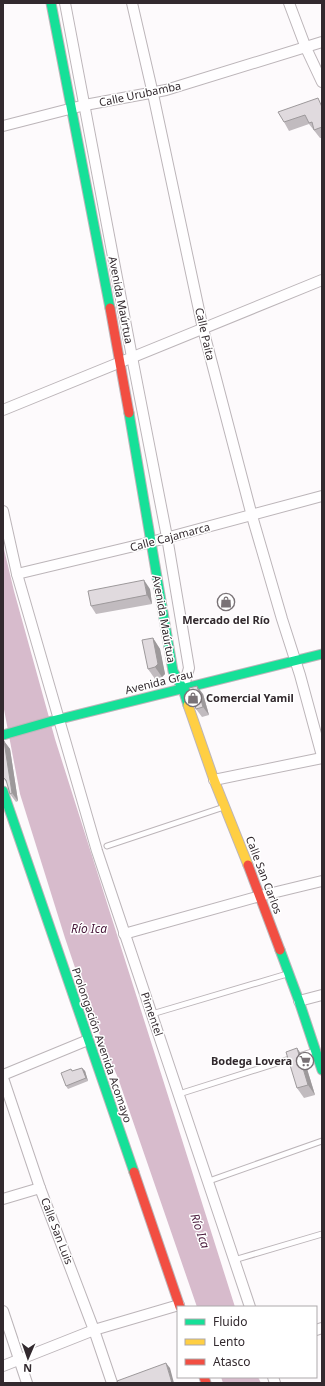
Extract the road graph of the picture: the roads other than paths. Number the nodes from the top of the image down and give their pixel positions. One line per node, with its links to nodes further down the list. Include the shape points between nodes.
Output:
1 (51, 3): 10 (street, Avenida Maúrtua)
2 (65, 3): 9 (street, Avenida Maúrtua)
3 (132, 3): 8 (street, Calle Paita)
4 (289, 3): 6 (street)
5 (322, 42): 6 (street, Calle Urubamba)
6 (306, 48): 7 (street); 8 (street, Calle Urubamba)
7 (322, 82)
8 (153, 94): 9 (street, Calle Urubamba); 13 (street, Calle Paita)
9 (85, 105): 10 (street, Calle Urubamba); 14 (street, Avenida Maúrtua)
10 (72, 109): 11 (street, Calle Urubamba); 15 (street, Avenida Maúrtua)
11 (3, 126)
12 (322, 280): 13 (street)
13 (204, 329): 14 (street); 19 (street, Calle Paita)
14 (132, 357): 15 (street); 20 (street, Avenida Maúrtua)
15 (120, 363): 16 (street); 21 (street, Avenida Maúrtua)
16 (3, 410)
17 (322, 496): 19 (street, Calle Cajamarca)
18 (3, 511): 22 (street, Pimentel)
19 (252, 516): 20 (street, Calle Cajamarca); 24 (street, Calle Paita)
20 (167, 537): 21 (street, Calle Cajamarca); 25 (street, Avenida Maúrtua, via 189,668)
21 (151, 542): 22 (street, Calle Cajamarca); 25 (street, Avenida Maúrtua, via 173,670)
22 (17, 574): 26 (street, Pimentel)
23 (322, 654): 24 (street, Avenida Grau)
24 (295, 661): 25 (street, Avenida Grau); 28 (street, Calle Paita)
25 (183, 689): 26 (street, Avenida Grau); 29 (street, Calle San Carlos)
26 (55, 721): 27 (street, Avenida Grau); 35 (street, Pimentel)
27 (3, 735)
28 (322, 757): 29 (street)
29 (214, 780): 31 (street, Calle San Carlos)
30 (4, 798): 40 (street, Prolongación Avenida Acomayo)
31 (224, 807): 32 (lane); 34 (street, Calle San Carlos)
32 (107, 846)
33 (322, 881): 34 (street)
34 (260, 896): 35 (street); 36 (street, Calle San Carlos)
35 (124, 934): 39 (street, Pimentel)
36 (288, 974): 38 (street, Calle San Carlos); 39 (lane)
37 (322, 995): 38 (street)
38 (299, 1001): 41 (street, Calle San Carlos)
39 (152, 1014): 44 (street, Pimentel)
40 (88, 1040): 43 (street); 51 (street, Prolongación Avenida Acomayo)
41 (316, 1051): 42 (street, Calle San Carlos); 44 (lane)
42 (322, 1070)
43 (3, 1076): 47 (street, Calle San Luis)
44 (179, 1094): 46 (street, Pimentel)
45 (322, 1141): 46 (lane)
46 (209, 1182): 50 (street, Pimentel)
47 (40, 1188): 48 (street); 55 (street, Calle San Luis)
48 (3, 1199)
49 (322, 1234): 50 (lane)
50 (234, 1260): 52 (street, Pimentel)
51 (179, 1306)
52 (250, 1306)
53 (177, 1307): 55 (street)
54 (3, 1311): 56 (street)
55 (94, 1330): 56 (street); 59 (street, Calle San Luis)
56 (19, 1359): 57 (street); 58 (street)
57 (3, 1366)
58 (27, 1383)
59 (112, 1383)

